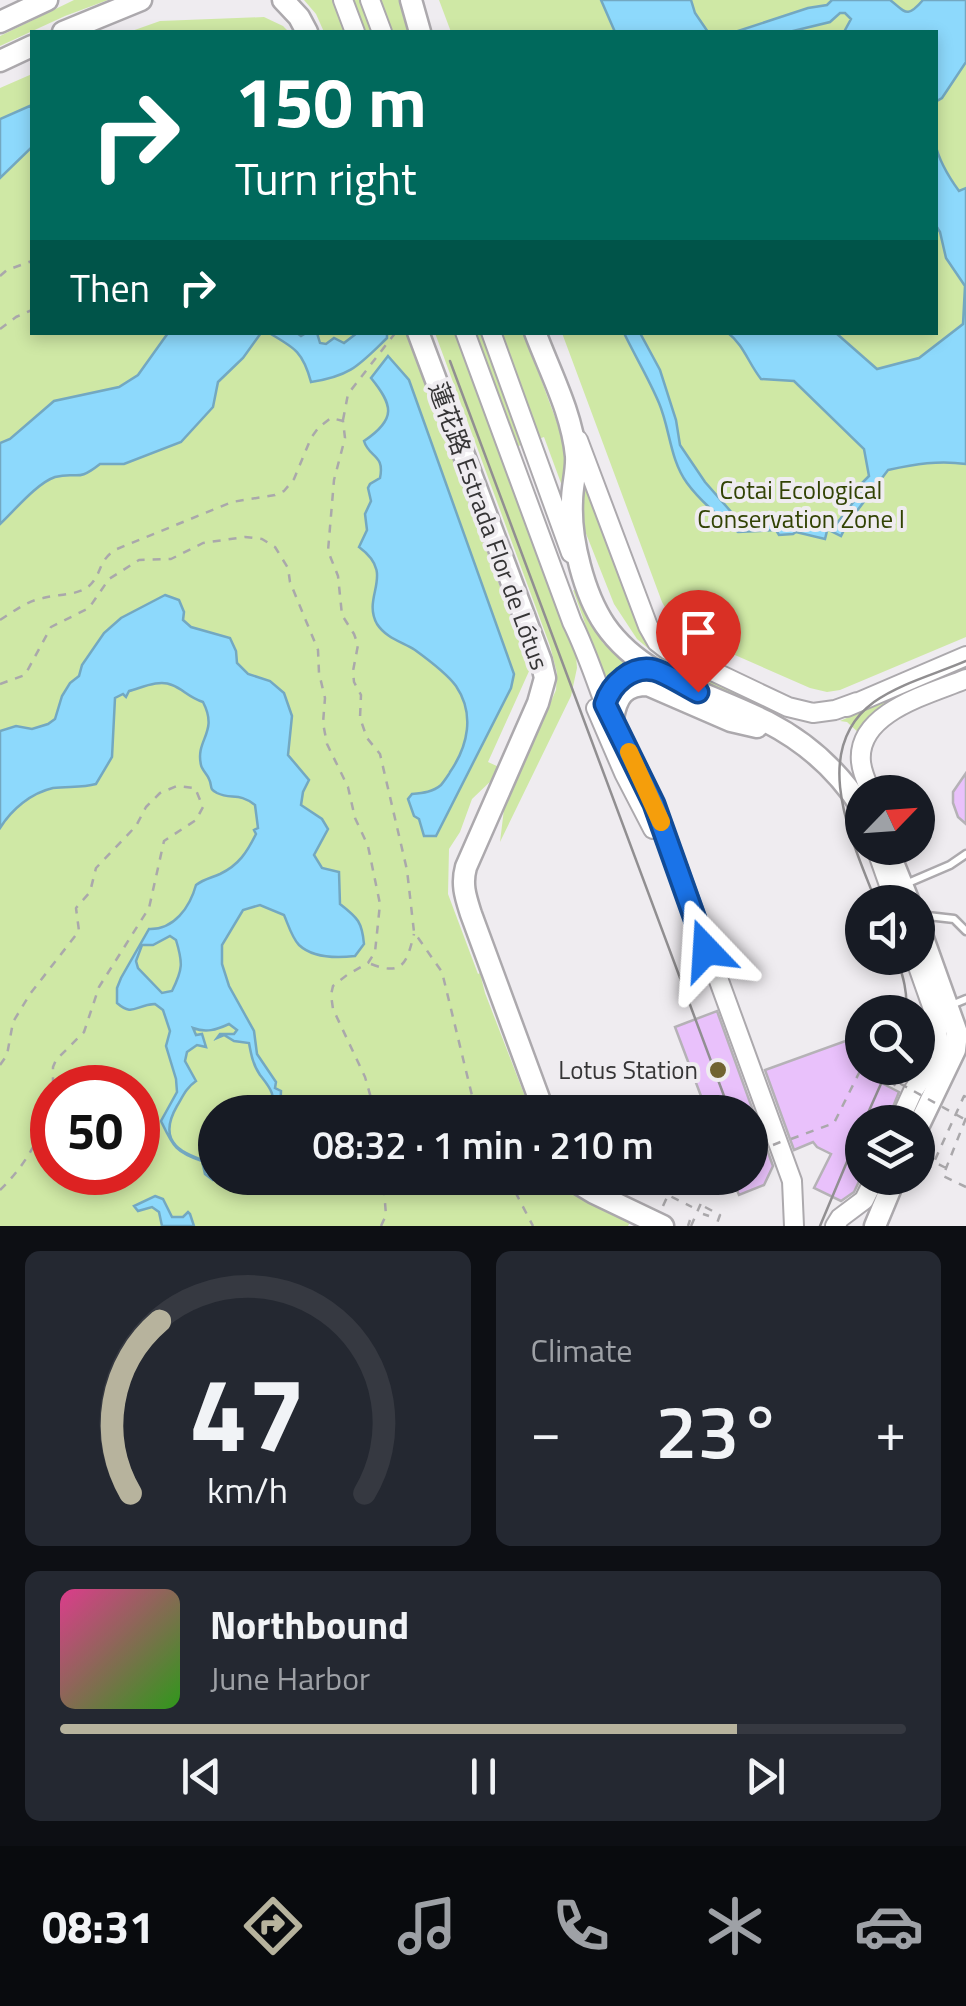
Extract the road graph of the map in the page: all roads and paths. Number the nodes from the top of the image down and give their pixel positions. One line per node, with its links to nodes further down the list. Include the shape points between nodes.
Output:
1 (47, 0): 7 (main road)
2 (141, 0): 8 (main road)
3 (283, 0): 9 (main road)
4 (343, 0): 10 (main road)
5 (370, 0): 11 (main road)
6 (411, 0): 12 (main road)
7 (0, 22)
8 (68, 30)
9 (306, 30)
10 (354, 30)
11 (381, 30)
12 (419, 30)
13 (30, 262): 14 (path)
14 (0, 276)
15 (30, 311): 16 (path)
16 (0, 328)
17 (394, 335): 23 (path, via 348,394)
18 (419, 335): 56 (main road, 蓮花路 Estrada Flor de Lótus, via 543,670 542,693 463,886)
19 (466, 335): 26 (main road)
20 (492, 335): 24 (main road)
21 (536, 335): 22 (main road)
22 (565, 410): 24 (main road, via 576,459 573,528); 31 (main road, via 657,642 788,707 812,713)
23 (343, 421): 25 (path, via 331,418 319,427 284,491 232,502 117,549 102,561 93,584 39,598); 36 (path, via 328,550 342,615 358,644 353,671 362,729 380,754)
24 (585, 581): 28 (main road, via 612,634)
25 (0, 620)
26 (572, 622): 32 (main road); 40 (main road, via 595,706)
27 (966, 656): 31 (main road)
28 (654, 670): 32 (main road, via 624,677 611,690); 33 (main road)
29 (966, 679): 34 (main road, via 877,722 862,745)
30 (0, 684): 47 (path, via 25,675 51,627 89,608 109,579 140,560 171,559 202,543 245,537 275,547 318,650 327,744 368,846 380,904)
31 (857, 702): 33 (main road, via 804,724)
32 (609, 711): 33 (main road, via 623,692 648,685 731,721); 40 (main road)
33 (775, 726): 35 (main road)
34 (862, 775)
35 (845, 782)
36 (398, 831): 37 (path); 41 (path)
37 (391, 835)
38 (966, 854): 39 (lane, via 950,865)
39 (893, 871)
40 (678, 873): 80 (main road, via 792,1181)
41 (411, 901): 42 (path); 45 (path)
42 (402, 904)
43 (935, 917): 44 (lane, via 954,919)
44 (966, 930)
45 (414, 932): 47 (path, via 403,965 384,969); 55 (path, via 442,972)
46 (935, 957): 49 (main road)
47 (368, 963): 54 (path, via 333,986 330,996)
48 (921, 975): 58 (main road, via 938,1055)
49 (958, 1002): 59 (main road, via 954,1050)
50 (0, 1065): 51 (path, via 13,1022 79,931 76,908 90,892 96,868 160,793 195,788 204,807 164,841 149,908 99,987 84,1032)
51 (54, 1065)
52 (853, 1085): 61 (path, bridge, via 834,1123)
53 (897, 1085): 60 (path, bridge)
54 (370, 1095)
55 (471, 1095)
56 (538, 1095)
57 (966, 1097): 63 (path, via 934,1162)
58 (907, 1105)
59 (928, 1105)
60 (966, 1119): 63 (path)
61 (773, 1145)
62 (30, 1154): 65 (path)
63 (946, 1168): 64 (path, via 942,1176)
64 (966, 1187)
65 (0, 1190)
66 (384, 1195): 76 (path)
67 (517, 1195): 77 (path)
68 (600, 1195): 74 (main road)
69 (866, 1195): 81 (main road)
70 (887, 1195): 82 (main road)
71 (702, 1201): 78 (path)
72 (692, 1207): 74 (path, via 668,1195)
73 (705, 1207): 79 (path, via 720,1215)
74 (662, 1217)
75 (690, 1220): 78 (path)
76 (381, 1226)
77 (533, 1226)
78 (689, 1226)
79 (716, 1226)
80 (794, 1226)
81 (835, 1226)
82 (875, 1226)

